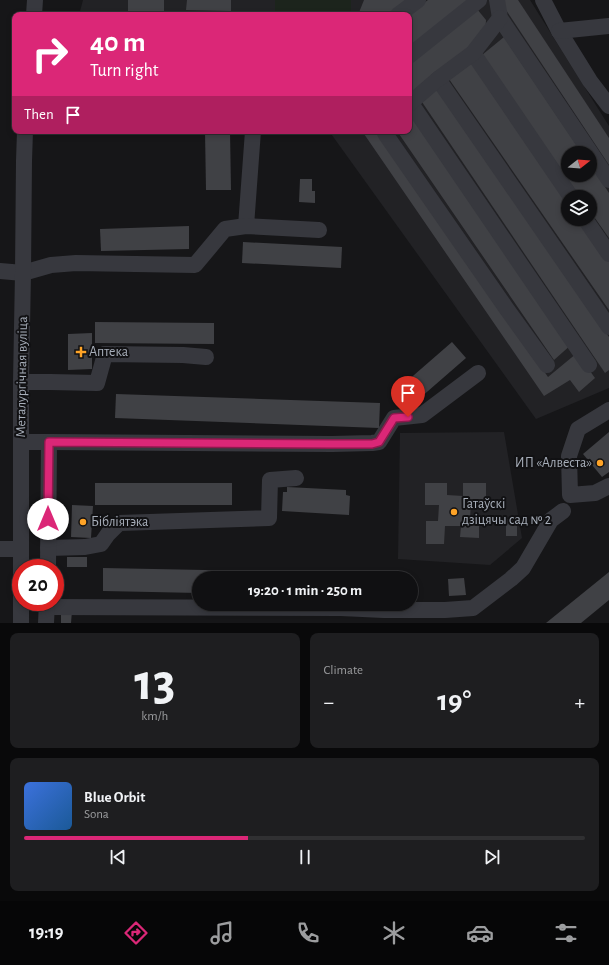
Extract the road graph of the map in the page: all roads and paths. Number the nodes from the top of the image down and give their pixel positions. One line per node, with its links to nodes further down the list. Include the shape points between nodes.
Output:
1 (35, 0): 6 (street)
2 (418, 0): 7 (street)
3 (479, 0): 12 (street)
4 (497, 0): 8 (street)
5 (543, 0): 10 (street)
6 (34, 12)
7 (402, 12)
8 (500, 18): 11 (street); 20 (street)
9 (609, 26): 10 (street)
10 (559, 31): 16 (street)
11 (473, 53): 13 (street); 21 (street)
12 (412, 54)
13 (438, 79): 14 (street); 28 (street)
14 (412, 101)
15 (412, 106): 31 (street)
16 (609, 106)
17 (25, 134): 27 (street, Металургічная вуліца)
18 (253, 134): 22 (street)
19 (386, 134): 30 (street)
20 (609, 180)
21 (565, 190)
22 (246, 226): 24 (street); 27 (street, via 225,229 195,265 76,263 51,265)
23 (590, 226): 25 (street)
24 (319, 230)
25 (609, 254)
26 (0, 271): 27 (street)
27 (23, 273): 33 (street, Металургічная вуліца)
28 (609, 327)
29 (206, 357): 33 (street, via 105,354 98,383)
30 (547, 365)
31 (589, 365)
32 (478, 373): 36 (street, via 422,415 394,418 379,442 372,444)
33 (21, 382): 35 (street, Металургічная вуліца)
34 (609, 410): 38 (street, via 578,429 570,456 570,495 595,493)
35 (21, 442): 36 (street); 42 (street, Металургічная вуліца)
36 (49, 442): 40 (street)
37 (296, 478): 40 (street, via 270,480 269,518 120,523 101,544)
38 (609, 486)
39 (563, 511): 44 (street, via 551,520 523,568 512,580 473,608 445,610)
40 (48, 548): 43 (street)
41 (0, 549): 42 (street)
42 (20, 549): 46 (street, Металургічная вуліца)
43 (48, 559)
44 (64, 604)
45 (46, 611): 47 (street)
46 (21, 623)
47 (46, 623)

